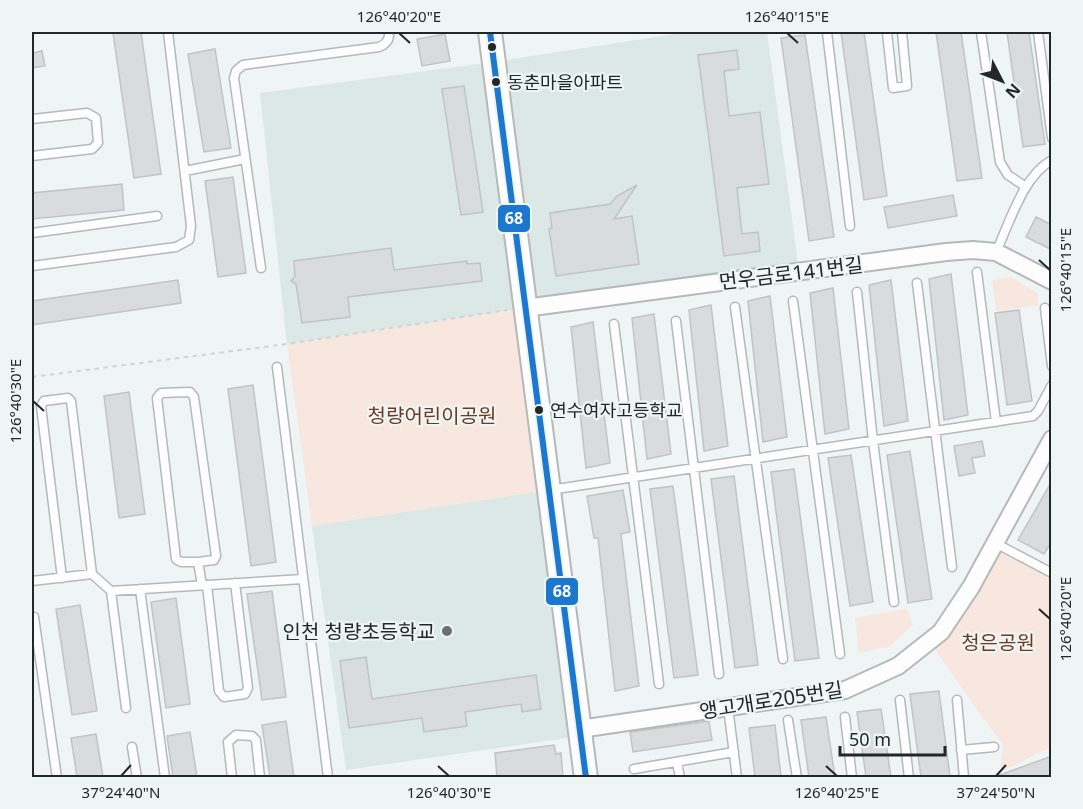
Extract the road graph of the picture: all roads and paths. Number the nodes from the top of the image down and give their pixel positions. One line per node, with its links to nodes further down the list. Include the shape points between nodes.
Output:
1 (168, 32): 14 (lane)
2 (389, 32): 12 (lane, via 379,48 243,65 236,71)
3 (490, 32): 28 (main road)
4 (827, 32): 17 (lane)
5 (887, 32): 6 (lane, via 892,88 907,86)
6 (902, 32)
7 (981, 32): 15 (lane, via 1000,162 1008,175)
8 (1038, 32): 10 (lane)
9 (32, 119): 11 (lane, via 87,113 96,118 98,143 92,149)
10 (1052, 138)
11 (32, 156)
12 (245, 159): 14 (lane); 21 (lane)
13 (1052, 160): 15 (lane, via 1036,171)
14 (185, 171): 20 (lane, via 189,240 176,247)
15 (1026, 187): 19 (lane)
16 (157, 216): 18 (lane)
17 (850, 226)
18 (32, 233)
19 (996, 252): 23 (street, 먼우금로141번길); 28 (street, 먼우금로141번길, via 946,252)
20 (32, 266)
21 (261, 268)
22 (977, 272): 36 (lane)
23 (1052, 281)
24 (917, 283): 37 (lane)
25 (856, 292): 39 (lane)
26 (793, 301): 40 (lane)
27 (735, 307): 41 (lane)
28 (525, 308): 34 (path); 44 (main road)
29 (1045, 308): 32 (lane)
30 (676, 321): 42 (lane)
31 (614, 324): 43 (lane)
32 (1052, 366)
33 (276, 367): 51 (lane)
34 (32, 377)
35 (1052, 386): 36 (lane, via 1033,416)
36 (996, 422): 37 (lane)
37 (934, 431): 39 (lane); 47 (lane)
38 (1052, 439): 45 (street, 앵고개로205번길)
39 (873, 441): 40 (lane); 57 (lane)
40 (813, 450): 41 (lane); 59 (lane)
41 (756, 458): 42 (lane); 60 (lane)
42 (694, 468): 43 (lane); 61 (lane)
43 (633, 477): 44 (lane); 62 (lane)
44 (549, 490): 69 (main road)
45 (995, 543): 48 (lane); 65 (street, 앵고개로205번길, via 941,632 898,666 845,690)
46 (198, 562): 46 (lane, via 214,560 216,556 194,397 190,392 161,393 157,398 176,559); 54 (lane)
47 (952, 567)
48 (1052, 573)
49 (92, 574): 50 (lane); 50 (lane, via 71,401 44,401 41,406); 56 (lane)
50 (62, 578): 52 (lane)
51 (303, 579): 53 (lane); 81 (lane)
52 (32, 581)
53 (235, 583): 54 (lane); 54 (lane, via 248,688 245,694 224,697 219,691)
54 (205, 585): 55 (lane)
55 (140, 589): 56 (lane); 78 (lane)
56 (111, 591): 66 (lane)
57 (894, 602)
58 (34, 617): 76 (lane)
59 (840, 654)
60 (783, 659)
61 (719, 674)
62 (659, 684)
63 (900, 700): 87 (lane)
64 (957, 700): 72 (lane)
65 (728, 707): 69 (street, 앵고개로205번길); 73 (lane)
66 (126, 708)
67 (845, 717): 86 (lane)
68 (788, 720): 85 (lane)
69 (580, 729): 82 (main road)
70 (132, 747): 77 (lane)
71 (994, 747): 72 (lane)
72 (962, 750): 88 (lane)
73 (734, 752): 74 (lane); 84 (lane)
74 (677, 762): 75 (lane); 83 (lane)
75 (634, 769)
76 (57, 777)
77 (137, 777)
78 (165, 777)
79 (232, 777): 80 (lane, via 228,742 236,735 252,736 255,740)
80 (260, 777)
81 (328, 777)
82 (586, 777)
83 (680, 777)
84 (737, 777)
85 (797, 777)
86 (852, 777)
87 (909, 777)
88 (964, 777)

